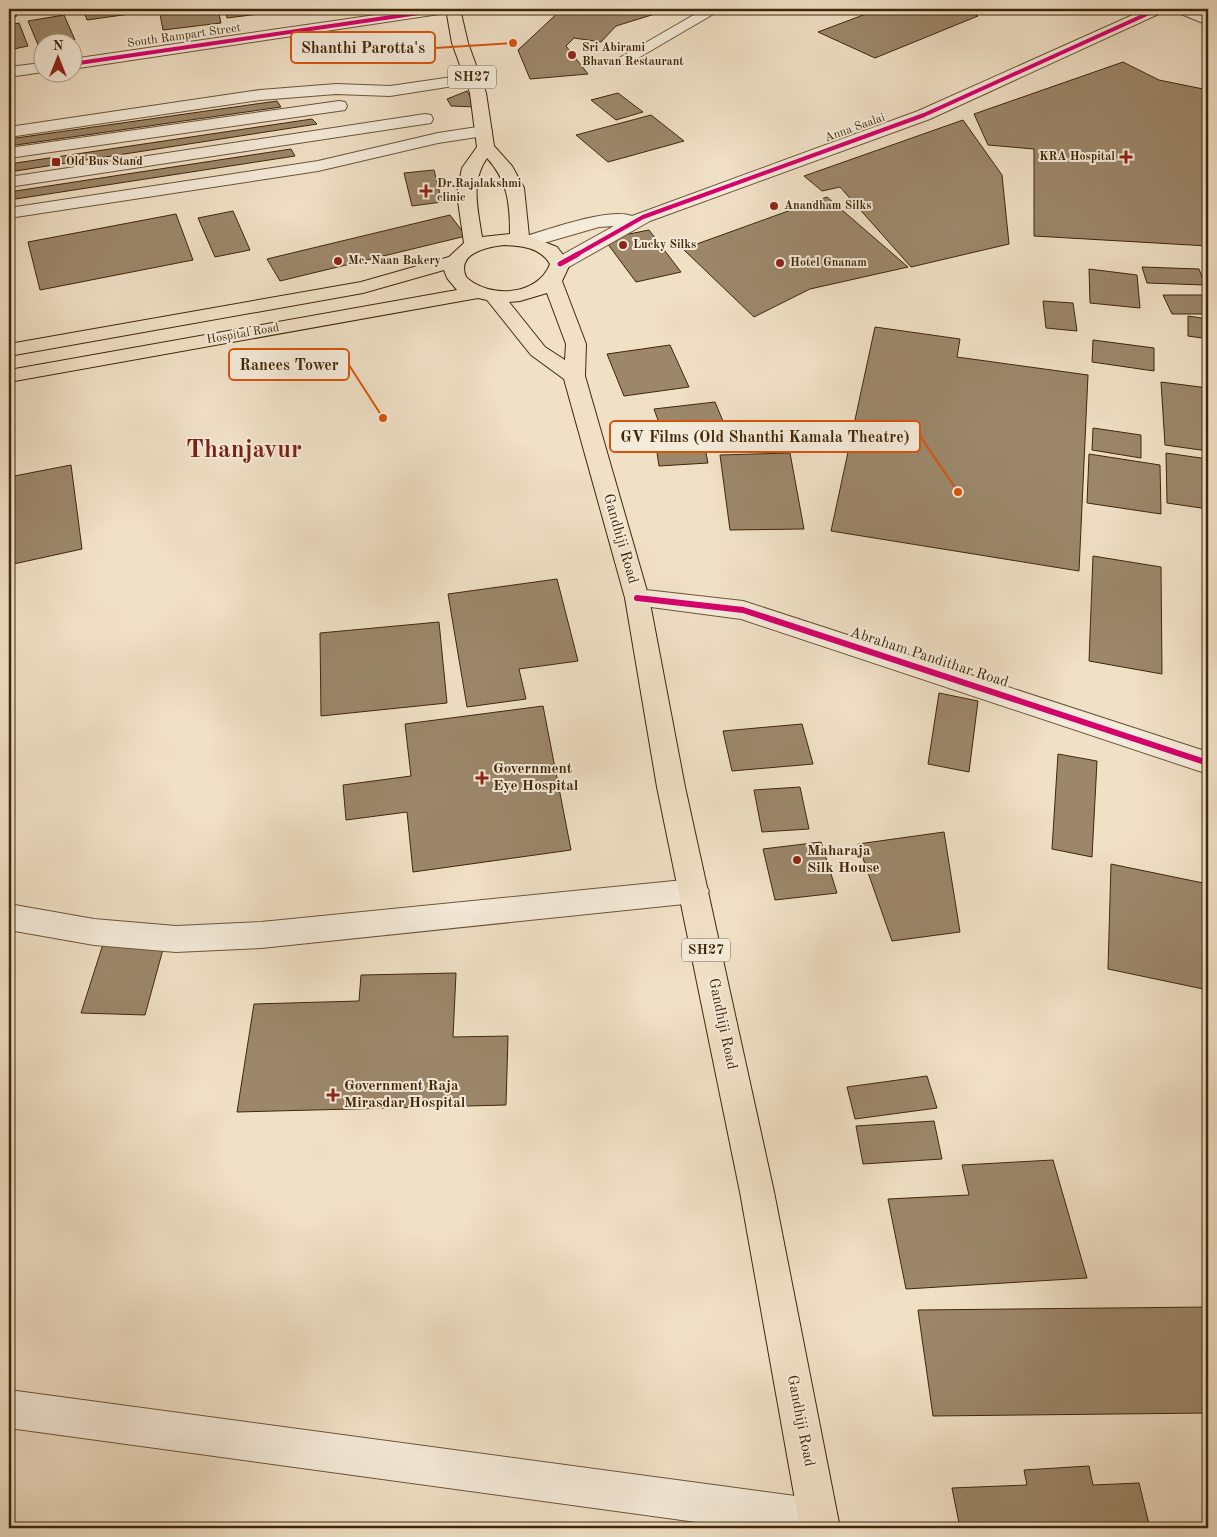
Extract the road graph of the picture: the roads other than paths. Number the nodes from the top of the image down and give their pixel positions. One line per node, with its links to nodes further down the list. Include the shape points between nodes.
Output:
1 (446, 9): 8 (street, South Rampart Street)
2 (453, 9): 11 (main road, SH27, via 460,43)
3 (715, 9): 7 (street)
4 (1158, 9): 21 (street, Anna Saalai, via 924,115)
5 (1181, 9): 6 (street)
6 (1208, 21)
7 (622, 61)
8 (82, 63)
9 (32, 69): 10 (street)
10 (9, 72)
11 (473, 79): 12 (street); 17 (main road, SH27)
12 (430, 85): 13 (street); 15 (street, via 390,91 336,89 260,95)
13 (414, 102): 14 (street, via 412,107); 18 (street, via 329,107)
14 (425, 119): 16 (street); 19 (street)
15 (9, 132)
16 (453, 135): 17 (street); 20 (street, via 318,166)
17 (485, 139): 22 (main road, via 507,168 518,193); 23 (main road, via 471,168 466,194)
18 (9, 153)
19 (9, 182)
20 (9, 213)
21 (644, 217): 22 (street, Anna Saalai, via 598,222); 25 (street, Anna Saalai)
22 (525, 240): 23 (main road, via 488,241); 25 (main road, via 551,250)
23 (474, 246): 24 (main road, via 462,252)
24 (456, 261): 26 (main road, via 456,278 465,286); 27 (main road, Hospital Road, via 364,287)
25 (556, 273): 26 (main road, Hospital Road, via 526,294); 29 (main road, Gandhiji Road / SH27, via 576,344)
26 (485, 294): 28 (main road, Hospital Road); 29 (main road, via 538,351)
27 (9, 350)
28 (9, 376)
29 (574, 376): 30 (main road, Gandhiji Road / SH27)
30 (637, 598): 31 (street, Abraham Pandithar Road, via 743,610); 32 (main road, Gandhiji Road / SH27)
31 (1208, 763)
32 (694, 891): 33 (street, via 262,935 176,939 94,932); 35 (main road, Gandhiji Road / SH27, via 757,1192)
33 (9, 917)
34 (9, 1409): 35 (street)
35 (819, 1523)

